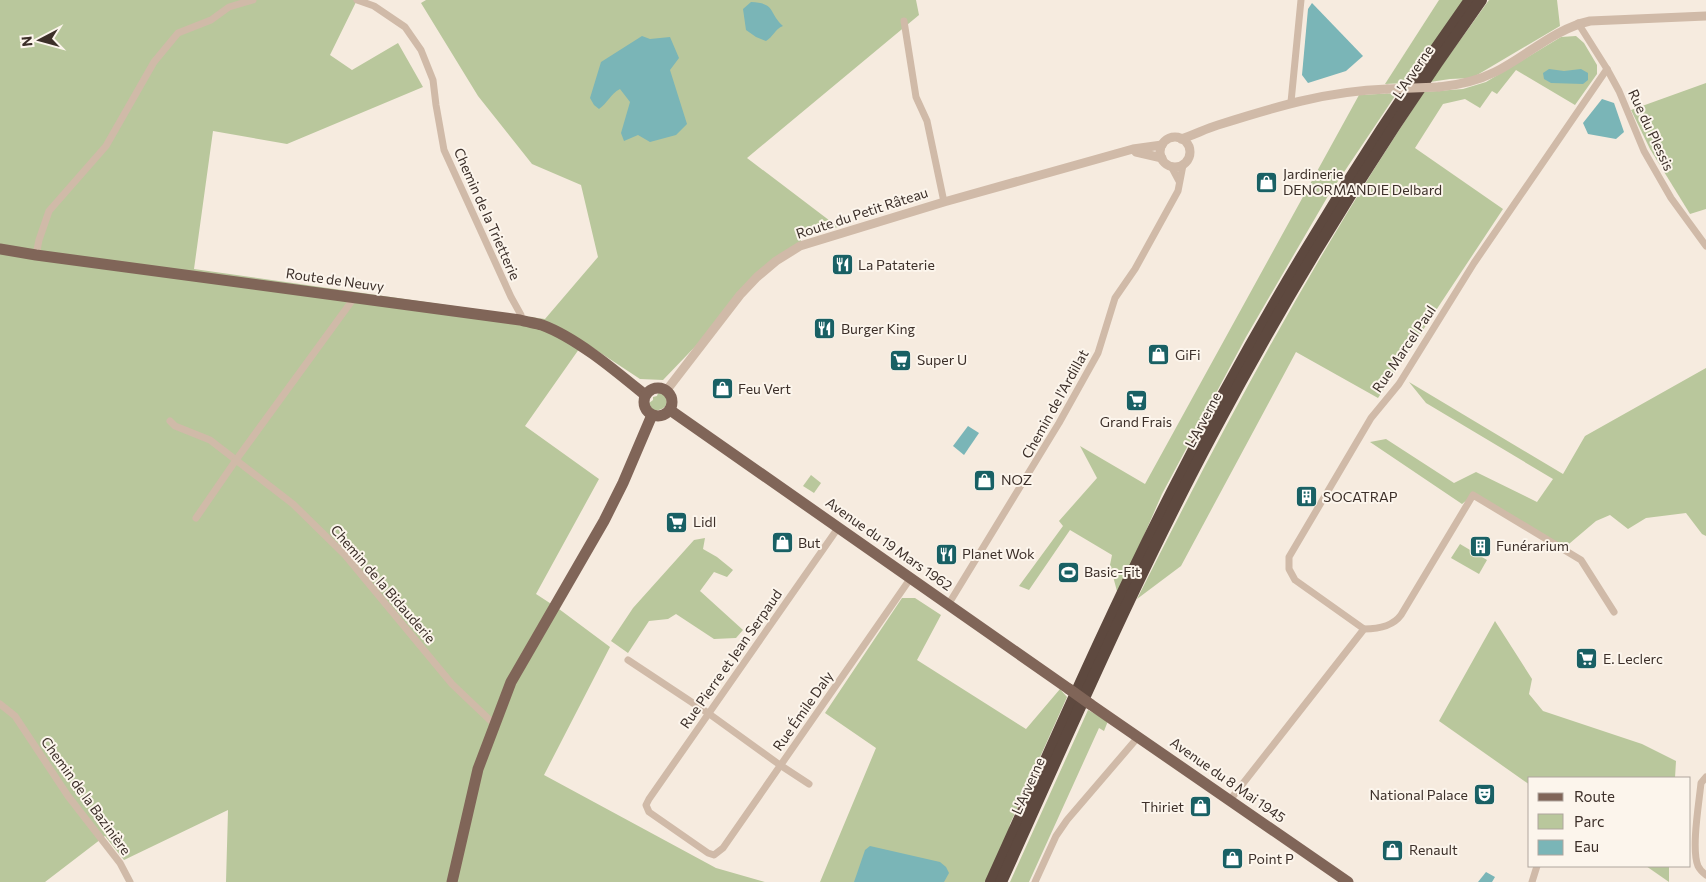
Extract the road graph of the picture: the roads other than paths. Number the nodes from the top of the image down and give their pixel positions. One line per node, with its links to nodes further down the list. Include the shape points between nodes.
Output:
1 (253, 0): 23 (street, via 229,7 211,20 178,33 154,62 106,146 49,211)
2 (357, 0): 25 (street, Chemin de la Trietterie, via 374,6 405,27 421,50 433,80 444,150 521,315)
3 (1301, 0): 10 (street)
4 (1470, 0): 54 (highway, L'Arverne, via 1346,183 1239,364 1138,561)
5 (1482, 0): 55 (highway, L'Arverne, via 1353,189 1285,302 1213,432 1150,557)
6 (1706, 16): 8 (street)
7 (904, 22): 20 (street, via 916,97 927,121)
8 (1578, 23): 9 (street, Rue du Plessis); 10 (street, bridge, via 1554,34 1495,72 1470,82 1439,87 1346,91)
9 (1607, 69): 21 (street, Rue du Plessis, via 1644,151 1671,198); 37 (street, Rue Marcel Paul, via 1474,264 1399,384 1371,418 1289,557 1289,569 1295,580)
10 (1291, 102): 11 (street)
11 (1214, 126): 12 (street); 15 (street, via 1198,138)
12 (1182, 138): 13 (street, via 1173,137); 15 (street)
13 (1162, 145): 14 (street, Route du Petit Râteau); 16 (street)
14 (1123, 152): 16 (street, Route du Petit Râteau); 20 (street, Route du Petit Râteau)
15 (1190, 152): 17 (street)
16 (1162, 158): 18 (street)
17 (1183, 164): 18 (street); 19 (street, Chemin de l'Ardillat)
18 (1171, 166): 19 (street)
19 (1179, 181): 35 (street, Chemin de l'Ardillat, via 1174,201 1115,298 1094,361 1060,423)
20 (944, 202): 26 (street, Route du Petit Râteau, via 816,240 788,253 740,295)
21 (1706, 246)
22 (0, 249): 23 (main road, Route de Neuvy)
23 (36, 255): 24 (main road, Route de Neuvy)
24 (354, 298): 25 (main road, Route de Neuvy); 31 (street)
25 (520, 320): 27 (main road, Route de Neuvy, via 542,325 563,336 610,366)
26 (666, 390): 27 (main road, via 657,388); 28 (main road, via 672,401)
27 (645, 395): 29 (main road, via 644,407)
28 (670, 410): 29 (main road, via 664,415); 33 (main road, Avenue du 19 Mars 1962)
29 (652, 416): 42 (main road, via 604,521 511,682)
30 (170, 421): 31 (street, Chemin de la Bidauderie, via 210,440)
31 (236, 460): 32 (street); 42 (street, Chemin de la Bidauderie, via 293,504 345,555 452,684)
32 (196, 518)
33 (838, 528): 34 (main road, Avenue du 19 Mars 1962); 41 (street, Rue Pierre et Jean Serpaud)
34 (910, 579): 35 (main road, Avenue du 19 Mars 1962); 44 (street, Rue Émile Daly)
35 (948, 604): 40 (main road, Avenue du 19 Mars 1962, bridge)
36 (1614, 612): 37 (street, via 1581,560 1473,495 1397,620)
37 (1364, 629): 47 (street)
38 (628, 660): 41 (street)
39 (0, 704): 52 (street, Chemin de la Bazinière, via 14,716 68,796 120,863)
40 (1090, 704): 43 (main road, Avenue du 8 Mai 1945)
41 (708, 713): 44 (street); 48 (street, Rue Pierre et Jean Serpaud, via 646,805 649,812)
42 (494, 724): 53 (main road, via 478,769)
43 (1139, 736): 47 (main road, Avenue du 8 Mai 1945); 56 (street, via 1067,820 1056,836)
44 (780, 765): 46 (street); 48 (street, Rue Émile Daly, via 723,848)
45 (1706, 777): 50 (street, via 1701,783 1696,838 1697,864)
46 (809, 784)
47 (1230, 800): 51 (main road, Avenue du 8 Mai 1945)
48 (714, 854)
49 (1537, 867): 57 (street)
50 (1706, 874)
51 (1341, 880)
52 (130, 882)
53 (452, 882)
54 (991, 882)
55 (1001, 882)
56 (1036, 882)
57 (1532, 882)

